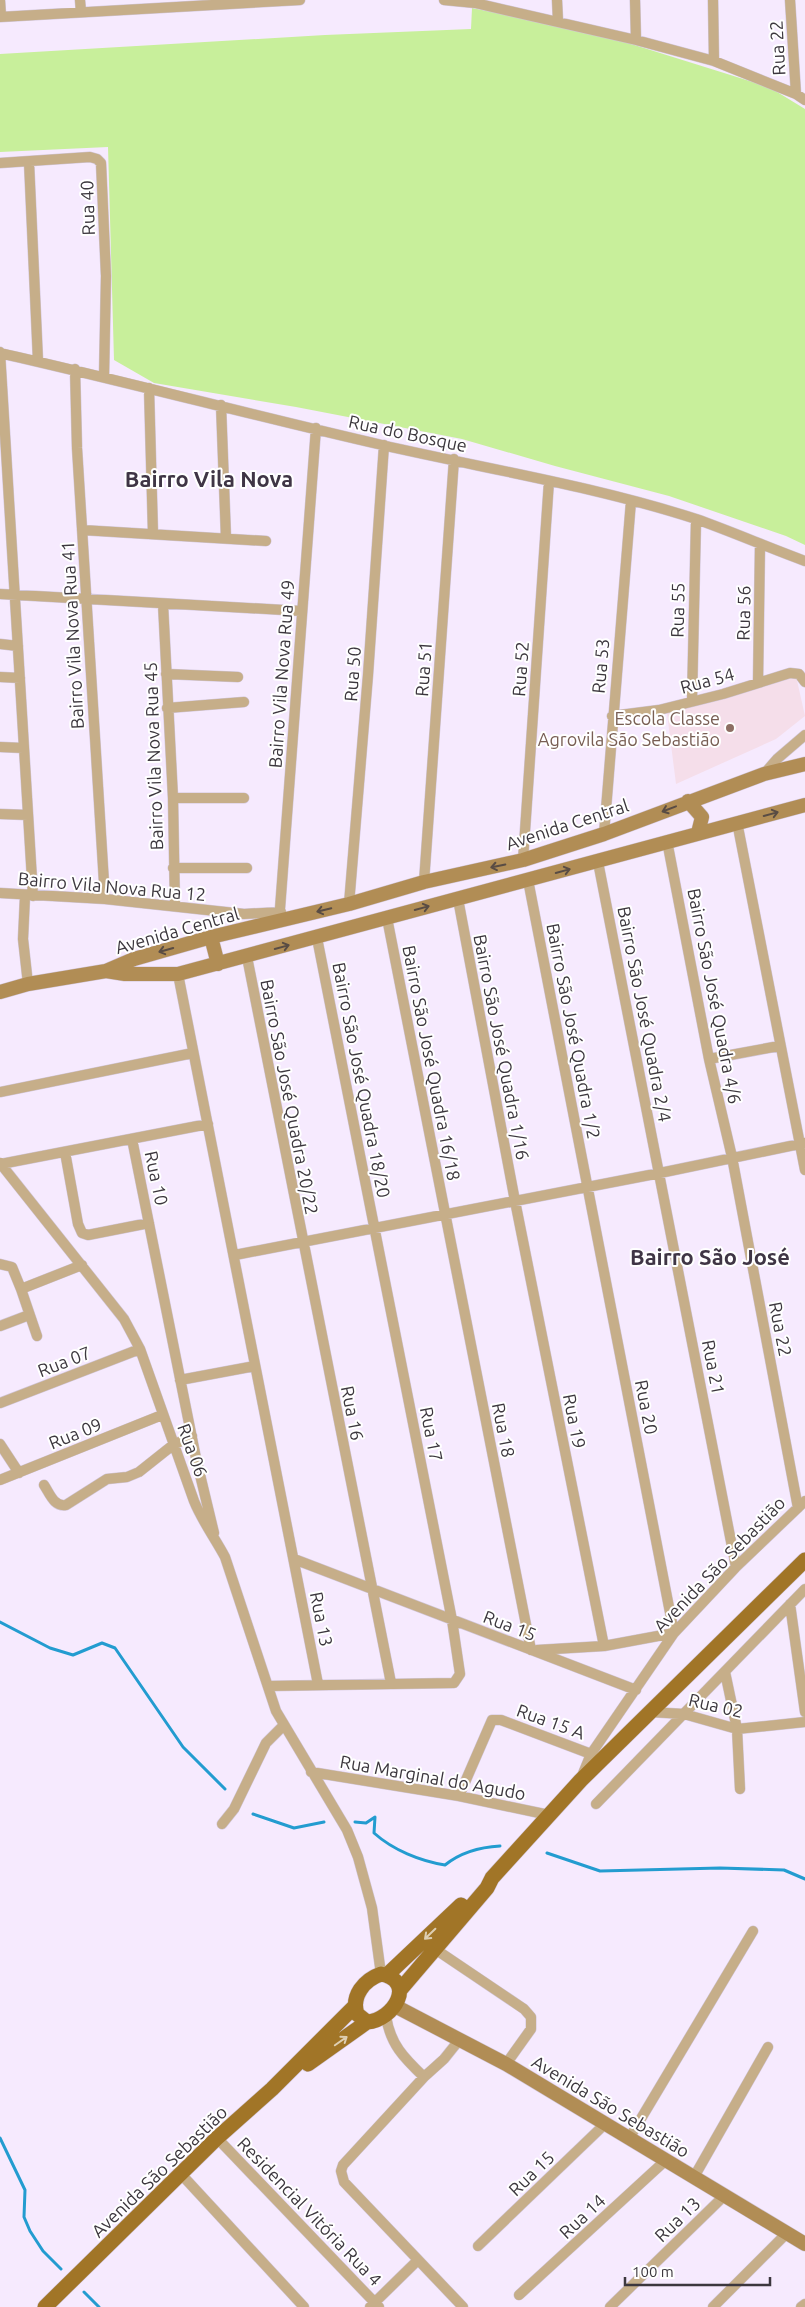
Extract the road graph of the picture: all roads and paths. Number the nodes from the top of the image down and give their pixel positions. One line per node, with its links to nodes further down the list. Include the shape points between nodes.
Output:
1 (0, 0): 13 (street)
2 (80, 0): 12 (street)
3 (300, 0): 10 (street)
4 (444, 0): 9 (street)
5 (557, 0): 14 (street)
6 (635, 0): 15 (street)
7 (713, 0): 16 (street)
8 (790, 0): 17 (street, Rua 22)
9 (475, 1): 14 (street)
10 (236, 2): 11 (street)
11 (156, 4): 12 (street)
12 (80, 12): 13 (street)
13 (1, 16)
14 (558, 22): 15 (street)
15 (636, 40): 16 (street)
16 (714, 61): 17 (street)
17 (796, 94): 18 (street)
18 (805, 100)
19 (28, 162): 20 (street); 22 (street); 24 (street, Rua 40, via 90,157 101,163 106,276)
20 (0, 164)
21 (0, 353): 22 (street, Rua do Bosque); 40 (street)
22 (38, 361): 23 (street, Rua do Bosque)
23 (75, 369): 24 (street, Rua do Bosque); 33 (street, Bairro Vila Nova Rua 41)
24 (104, 377): 25 (street, Rua do Bosque)
25 (149, 388): 26 (street, Rua do Bosque); 34 (street)
26 (220, 405): 27 (street, Rua do Bosque); 35 (street)
27 (316, 428): 28 (street, Rua do Bosque); 43 (street, Bairro Vila Nova Rua 49)
28 (384, 445): 29 (street, Rua do Bosque); 85 (street, Rua 50)
29 (454, 459): 30 (street, Rua do Bosque); 80 (street, Rua 51)
30 (550, 481): 31 (street, Rua do Bosque); 75 (street, Rua 52)
31 (631, 501): 32 (street, Rua do Bosque); 55 (street, Rua 53)
32 (696, 520): 37 (street, Rua do Bosque); 52 (street, Rua 55)
33 (82, 530): 34 (street); 41 (street, Bairro Vila Nova Rua 41)
34 (153, 534): 35 (street)
35 (226, 538): 36 (street)
36 (266, 541)
37 (760, 544): 38 (street, Rua do Bosque); 51 (street, Rua 56)
38 (805, 562)
39 (0, 594): 40 (street)
40 (14, 595): 41 (street); 45 (street)
41 (85, 599): 42 (street); 84 (street, Bairro Vila Nova Rua 41)
42 (163, 604): 43 (street); 46 (street, Bairro Vila Nova Rua 45)
43 (301, 611): 87 (street, Bairro Vila Nova Rua 49)
44 (0, 644): 45 (street)
45 (18, 646): 49 (street)
46 (166, 674): 48 (street); 54 (street, Bairro Vila Nova Rua 45)
47 (0, 677): 49 (street)
48 (238, 677)
49 (20, 678): 59 (street)
50 (805, 682): 51 (street, Rua 54, via 799,674 792,672)
51 (758, 683): 52 (street, Rua 54)
52 (692, 700): 55 (street, Rua 54, via 659,710)
53 (244, 702): 54 (street)
54 (167, 708): 64 (street, Bairro Vila Nova Rua 45)
55 (612, 716): 73 (street, Rua 53)
56 (805, 735): 58 (street)
57 (0, 747): 59 (street)
58 (792, 747): 61 (street); 62 (street)
59 (23, 748): 69 (street)
60 (805, 764): 61 (street, Avenida Central)
61 (778, 770): 62 (street, Avenida Central)
62 (764, 774): 63 (street, Avenida Central)
63 (706, 795): 66 (street, Avenida Central); 71 (street, via 706,814)
64 (173, 798): 65 (street); 77 (street, Bairro Vila Nova Rua 45)
65 (244, 798)
66 (688, 802): 72 (street, via 702,817); 73 (street, Avenida Central, one-way to 73)
67 (805, 804): 70 (street, Avenida Central, one-way to 67)
68 (0, 814): 69 (street)
69 (28, 815): 82 (street)
70 (737, 822): 71 (street, Avenida Central); 97 (street)
71 (715, 828): 72 (street, Avenida Central)
72 (698, 833): 74 (street, Avenida Central)
73 (604, 834): 75 (street, Avenida Central)
74 (667, 841): 76 (street, Avenida Central); 99 (street, Bairro São José Quadra 4/6)
75 (523, 860): 80 (street, Avenida Central, one-way to 80)
76 (598, 862): 79 (street, Avenida Central, one-way to 76); 108 (street, Bairro São José Quadra 2/4)
77 (173, 868): 78 (street); 86 (street, Bairro Vila Nova Rua 45)
78 (247, 868)
79 (528, 880): 83 (street, Avenida Central); 109 (street, Bairro São José Quadra 1/2)
80 (424, 882): 85 (street, Avenida Central)
81 (0, 893): 82 (street, Bairro Vila Nova Rua 12)
82 (29, 896): 84 (street, Bairro Vila Nova Rua 12); 95 (street, via 23,939)
83 (458, 899): 88 (street, Avenida Central, one-way to 83); 110 (street, Bairro São José Quadra 1/16)
84 (105, 900): 86 (street, Bairro Vila Nova Rua 12)
85 (348, 904): 87 (street, Avenida Central, one-way to 87)
86 (175, 906): 87 (street, Bairro Vila Nova Rua 12)
87 (280, 917): 89 (street, Avenida Central)
88 (387, 918): 90 (street, Avenida Central); 111 (street, Bairro São José Quadra 16/18)
89 (211, 937): 92 (street); 93 (street, Avenida Central, one-way to 93)
90 (317, 938): 91 (street, Avenida Central, one-way to 90); 113 (street, Bairro São José Quadra 18/20)
91 (247, 957): 92 (street, Avenida Central); 114 (street, Bairro São José Quadra 20/22)
92 (218, 964): 94 (street, Avenida Central)
93 (106, 970): 94 (street, Avenida Central, via 125,974); 95 (street)
94 (178, 974): 98 (street, Rua 13)
95 (28, 984): 96 (street)
96 (0, 992)
97 (780, 1046): 99 (street); 103 (street)
98 (194, 1053): 100 (street); 101 (street, Rua 13)
99 (709, 1059): 105 (street, Bairro São José Quadra 4/6)
100 (0, 1092)
101 (208, 1124): 102 (street); 115 (street, Rua 13)
102 (132, 1139): 104 (street); 112 (street, Rua 10)
103 (802, 1143): 105 (street); 107 (street)
104 (65, 1152): 106 (street); 112 (street, via 82,1233 88,1235)
105 (732, 1157): 108 (street); 133 (street, Rua 22)
106 (1, 1164): 117 (street, Rua 06)
107 (805, 1170)
108 (660, 1174): 109 (street); 137 (street, Rua 21)
109 (588, 1187): 110 (street); 142 (street, Rua 20)
110 (515, 1201): 111 (street); 143 (street, Rua 19)
111 (446, 1215): 113 (street); 144 (street, Rua 18)
112 (149, 1223): 124 (street, Rua 10)
113 (374, 1228): 114 (street); 141 (street, Rua 17)
114 (302, 1243): 115 (street); 139 (street, Rua 16)
115 (235, 1255): 123 (street, Rua 13)
116 (0, 1264): 118 (street, via 12,1267)
117 (82, 1265): 118 (street); 122 (street, Rua 06, via 112,1302)
118 (21, 1289): 119 (street)
119 (29, 1315): 120 (street); 121 (street)
120 (0, 1326)
121 (38, 1336)
122 (140, 1349): 125 (street, Rua 07); 126 (street, Rua 06)
123 (255, 1366): 124 (street); 135 (street, Rua 13)
124 (180, 1380): 127 (street)
125 (0, 1403)
126 (162, 1415): 129 (street, Rua 06); 130 (street, Rua 09)
127 (192, 1436): 129 (street); 134 (street)
128 (0, 1444): 130 (street)
129 (173, 1444): 132 (street, via 139,1472 107,1479 66,1505 56,1502); 134 (street, Rua 06, via 202,1520)
130 (20, 1473): 131 (street, Rua 09)
131 (0, 1480)
132 (44, 1486)
133 (802, 1504): 137 (street, Avenida São Sebastião)
134 (215, 1536): 148 (street, Rua 06, via 226,1557)
135 (294, 1559): 139 (street, Rua 15); 146 (street, Rua 13)
136 (805, 1560): 150 (main road, Avenida São Sebastião)
137 (736, 1567): 142 (street, Avenida São Sebastião)
138 (805, 1589): 140 (street)
139 (371, 1590): 141 (street, Rua 15); 147 (street, Rua 16)
140 (790, 1604): 145 (street); 151 (street)
141 (452, 1620): 144 (street, Rua 15); 147 (street, Rua 17, via 460,1674 454,1683)
142 (674, 1633): 143 (street); 149 (street, Avenida São Sebastião)
143 (604, 1646): 144 (street)
144 (531, 1650): 149 (street, Rua 15)
145 (725, 1672): 152 (street); 155 (street)
146 (318, 1684): 147 (street); 148 (street)
147 (391, 1684)
148 (268, 1686): 154 (street, Rua 06)
149 (636, 1690): 156 (street, Avenida São Sebastião)
150 (650, 1712): 152 (street, Rua 02); 158 (main road, Avenida São Sebastião)
151 (805, 1712)
152 (684, 1714): 155 (street, Rua 02); 161 (street)
153 (805, 1722): 155 (street, Rua 02)
154 (284, 1726): 157 (street, Rua 06); 163 (street, via 266,1743 234,1809)
155 (737, 1729): 159 (street)
156 (591, 1754): 158 (street, Avenida São Sebastião); 160 (street, Rua 15 A, via 501,1720 492,1720)
157 (312, 1772): 160 (street, Rua Marginal do Agudo); 167 (street, Rua 06, via 347,1830 358,1857 372,1908)
158 (581, 1780): 162 (main road, Avenida São Sebastião)
159 (740, 1789)
160 (459, 1796): 162 (street, Rua Marginal do Agudo)
161 (596, 1804)
162 (549, 1815): 164 (main road, Avenida São Sebastião)
163 (222, 1824)
164 (492, 1878): 166 (main road, Avenida São Sebastião); 167 (main road, Avenida São Sebastião, one-way to 167)
165 (753, 1931): 178 (street)
166 (434, 1949): 168 (main road, Avenida São Sebastião); 174 (street, via 531,2017 531,2029)
167 (384, 1975): 168 (main road); 169 (main road, Avenida São Sebastião, via 373,1977 361,1989)
168 (400, 1990): 170 (main road, Avenida São Sebastião)
169 (354, 2007): 171 (main road, via 361,2019); 176 (main road, Avenida São Sebastião)
170 (390, 2011): 171 (main road, Avenida São Sebastião, via 376,2022); 172 (street, Avenida São Sebastião); 175 (street, via 390,2036 402,2056)
171 (367, 2022): 176 (main road, Avenida São Sebastião, one-way to 171)
172 (460, 2039): 174 (street, Avenida São Sebastião); 175 (street)
173 (768, 2047): 182 (street)
174 (506, 2064): 177 (street, Avenida São Sebastião)
175 (424, 2077): 187 (street, via 341,2171 344,2182)
176 (272, 2089): 179 (main road, Avenida São Sebastião)
177 (606, 2123): 178 (street, Avenida São Sebastião); 186 (street, Rua 15)
178 (630, 2137): 180 (street, Avenida São Sebastião)
179 (216, 2138): 181 (main road, Avenida São Sebastião); 191 (street, Residencial Vitória Rua 4)
180 (666, 2160): 182 (street, Avenida São Sebastião); 188 (street, Rua 14)
181 (181, 2174): 190 (main road, Avenida São Sebastião); 192 (street)
182 (694, 2177): 183 (street, Avenida São Sebastião)
183 (724, 2196): 184 (street, Avenida São Sebastião); 194 (street, Rua 13)
184 (787, 2233): 185 (street, Avenida São Sebastião); 195 (street)
185 (805, 2244)
186 (478, 2246)
187 (418, 2260): 191 (street); 193 (street)
188 (519, 2295)
189 (805, 2304): 196 (street)
190 (49, 2305)
191 (375, 2306)
192 (303, 2307)
193 (464, 2307)
194 (610, 2307)
195 (713, 2307)
196 (802, 2307)

